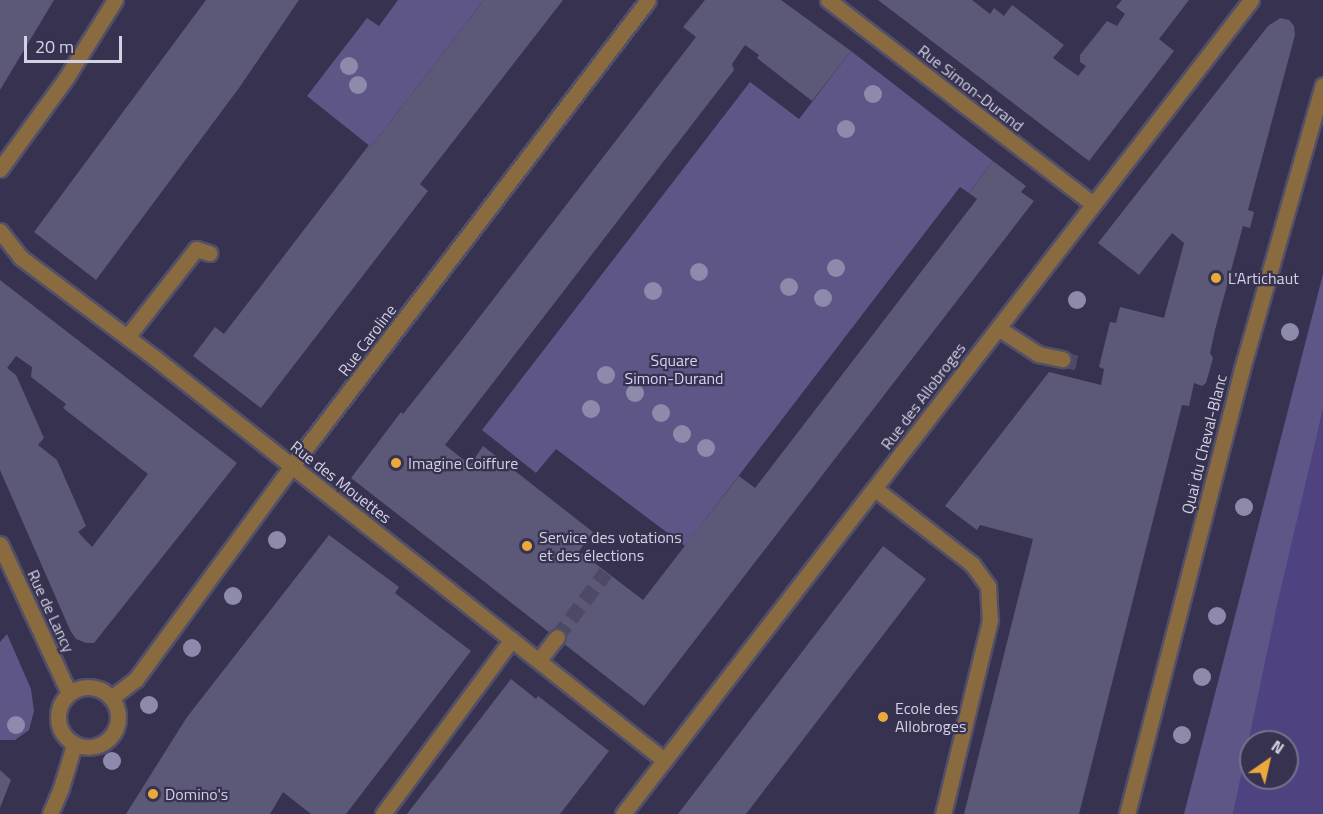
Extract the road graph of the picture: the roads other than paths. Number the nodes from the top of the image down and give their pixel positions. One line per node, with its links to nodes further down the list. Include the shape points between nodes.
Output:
1 (115, 0): 6 (street, via 66,78)
2 (648, 0): 13 (street, Rue Caroline)
3 (828, 0): 7 (street, Rue Simon-Durand)
4 (1251, 0): 7 (street, Rue des Allobroges)
5 (1323, 85): 27 (street, Quai du Cheval-Blanc, via 1242,369)
6 (0, 169)
7 (1093, 204): 10 (street, Rue des Allobroges)
8 (0, 231): 11 (street, Rue des Mouettes, via 20,257)
9 (209, 253): 11 (street, via 196,249)
10 (998, 328): 12 (street, via 1038,354); 14 (street, Rue des Allobroges)
11 (127, 337): 13 (street, Rue des Mouettes)
12 (1062, 359)
13 (292, 466): 17 (street, Rue des Mouettes); 20 (street, Rue Caroline, via 136,679)
14 (875, 489): 22 (street, Rue des Allobroges); 26 (street, via 972,564 988,586 990,620)
15 (0, 544): 19 (street, Rue de Lancy)
16 (557, 637): 18 (street)
17 (512, 639): 18 (street, Rue des Mouettes); 24 (street)
18 (539, 660): 22 (street, Rue des Mouettes)
19 (69, 693): 20 (street, via 91,687); 21 (street, via 61,702 57,720 64,737)
20 (111, 698): 21 (street, via 118,714 115,732 97,747)
21 (74, 745): 23 (street)
22 (664, 760): 25 (street, Rue des Allobroges)
23 (50, 814)
24 (383, 814)
25 (623, 814)
26 (943, 814)
27 (1127, 814)

